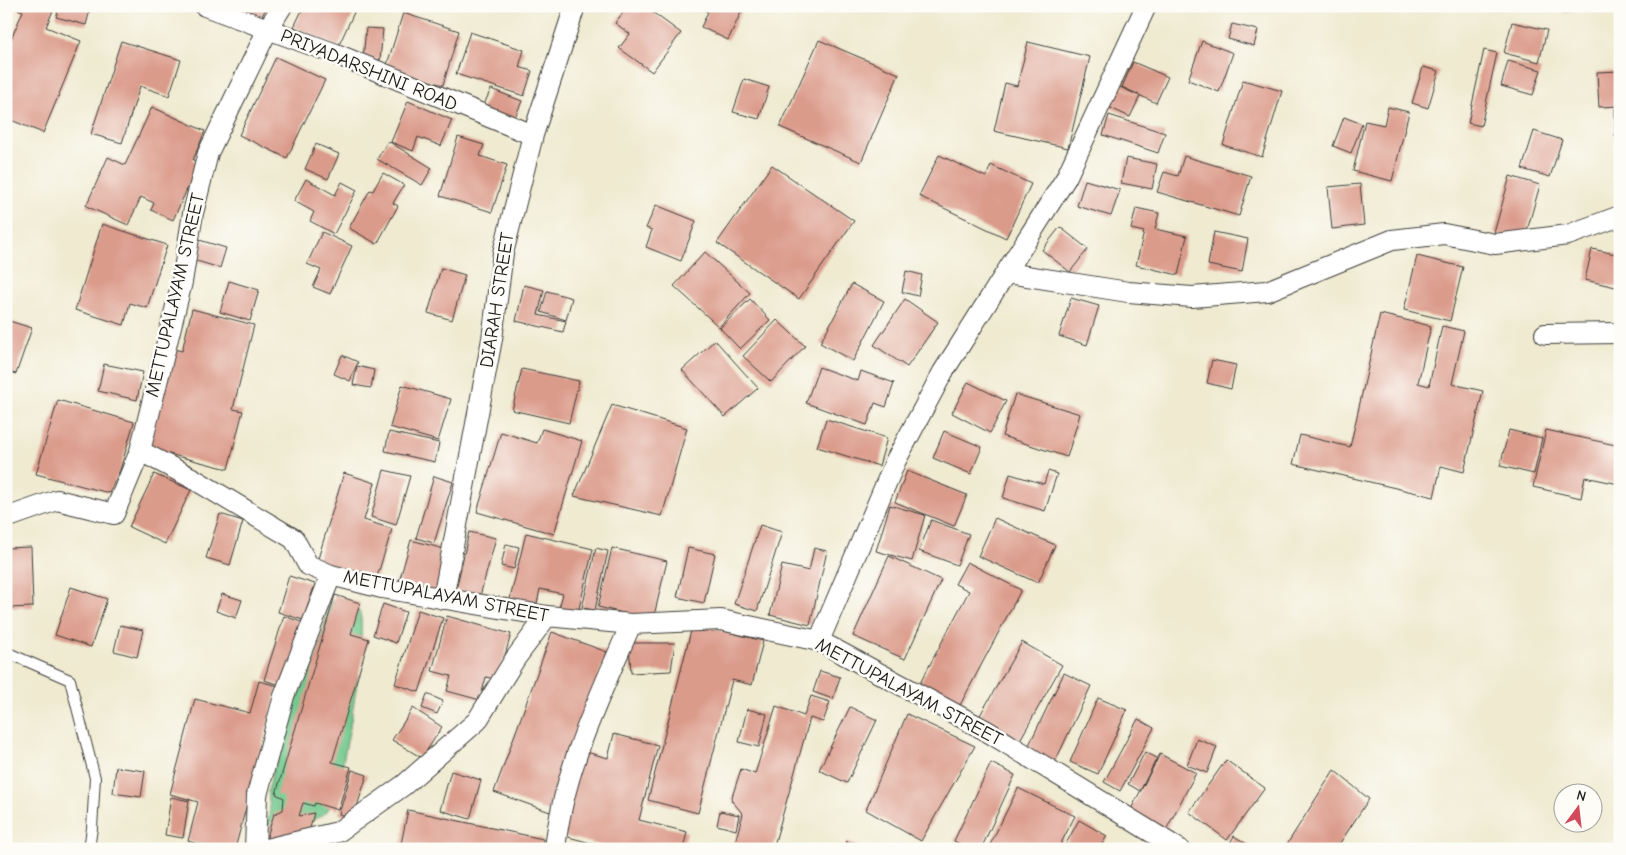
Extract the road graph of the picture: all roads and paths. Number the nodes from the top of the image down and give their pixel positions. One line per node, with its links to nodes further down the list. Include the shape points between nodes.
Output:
1 (205, 6): 5 (street, PRIYADARSHINI ROAD)
2 (282, 6): 5 (street, METTUPALAYAM STREET)
3 (575, 6): 6 (street, DIARAH STREET)
4 (1146, 6): 8 (street, via 1066,178)
5 (268, 30): 6 (street, PRIYADARSHINI ROAD, via 336,54); 11 (street, METTUPALAYAM STREET, via 208,153 193,212 182,282)
6 (533, 135): 14 (street, DIARAH STREET, via 503,253 492,339)
7 (1620, 216): 8 (street, via 1568,235 1495,244 1444,234 1392,240 1267,290 1192,297 1146,294)
8 (1007, 273): 17 (street, via 943,372 896,460)
9 (1620, 333): 10 (street)
10 (1545, 334)
11 (140, 451): 12 (street, via 114,514 57,500); 13 (street, METTUPALAYAM STREET, via 294,539 308,565)
12 (6, 518)
13 (331, 575): 14 (street, METTUPALAYAM STREET); 20 (street, via 284,696 257,795)
14 (443, 599): 15 (street, METTUPALAYAM STREET)
15 (547, 616): 16 (street, METTUPALAYAM STREET); 21 (street, via 515,658 477,721 404,785 338,832)
16 (631, 624): 17 (street, METTUPALAYAM STREET, via 722,620); 22 (street, via 583,733 557,826)
17 (819, 642): 23 (street, METTUPALAYAM STREET, via 985,730)
18 (6, 652): 19 (lane, via 70,680 94,778)
19 (88, 849)
20 (255, 849)
21 (266, 849)
22 (555, 849)
23 (1179, 849)

